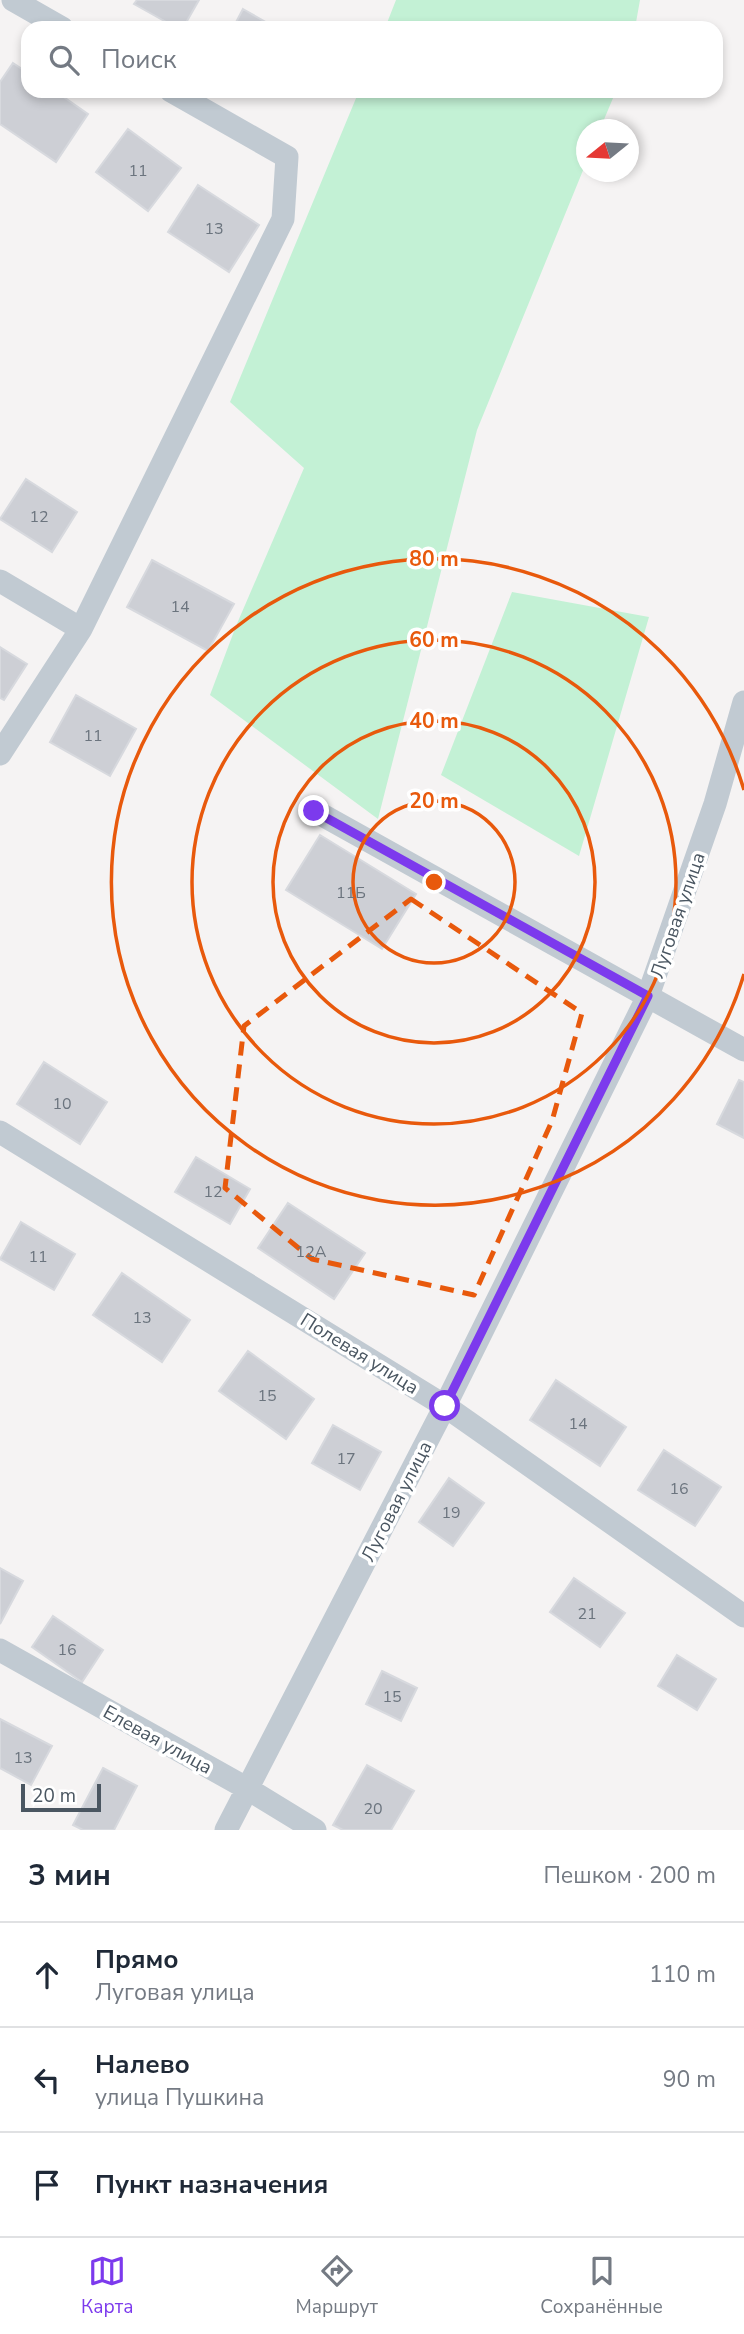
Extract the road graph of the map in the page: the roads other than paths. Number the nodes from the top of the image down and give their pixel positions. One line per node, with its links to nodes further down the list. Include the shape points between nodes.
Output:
1 (13, 0): 2 (street)
2 (50, 21)
3 (184, 98): 5 (street, via 286,157 283,219)
4 (0, 581): 5 (street)
5 (80, 629): 7 (street)
6 (744, 702): 9 (street, Луговая улица, via 715,804)
7 (0, 754)
8 (314, 811): 9 (street)
9 (648, 996): 10 (street); 12 (street, Луговая улица)
10 (744, 1050)
11 (0, 1132): 12 (street, Полевая улица)
12 (445, 1406): 13 (street, Полевая улица); 15 (street, Луговая улица)
13 (744, 1616)
14 (0, 1650): 15 (street, Елевая улица)
15 (247, 1789): 16 (street, Луговая улица); 17 (street, Елевая улица)
16 (226, 1830)
17 (315, 1830)

